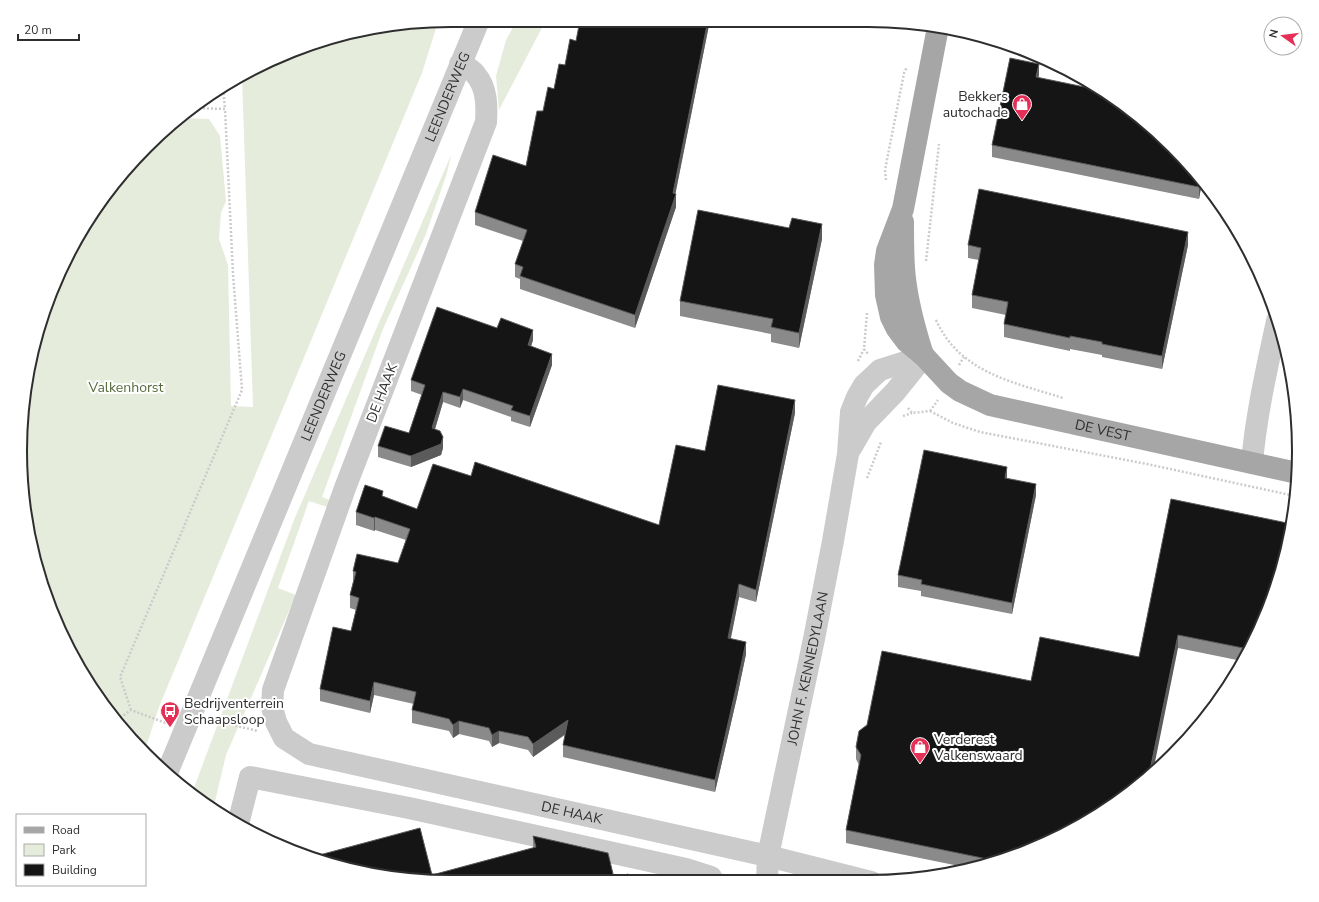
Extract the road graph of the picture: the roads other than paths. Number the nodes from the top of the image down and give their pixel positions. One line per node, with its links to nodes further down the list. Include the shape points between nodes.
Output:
1 (476, 27): 3 (street, LEENDERWEG)
2 (937, 33): 5 (main road, via 902,209 887,251 885,265 886,295 891,317 906,341)
3 (460, 64): 8 (street, LEENDERWEG); 10 (street, DE HAAK, via 476,75 483,88 487,106 486,122 345,488 273,690 272,707 276,722 284,738 309,754)
4 (1275, 332): 6 (street, via 1262,392)
5 (924, 356): 6 (main road, DE VEST, via 949,383 990,405); 10 (street, JOHN F. KENNEDYLAAN, via 866,422 848,454 833,542)
6 (1252, 463): 7 (main road, DE VEST)
7 (1291, 472)
8 (169, 768)
9 (239, 818): 11 (street, via 250,777 409,808)
10 (768, 856): 12 (street, JOHN F. KENNEDYLAAN); 13 (street, DE HAAK)
11 (705, 875)
12 (767, 875)
13 (843, 875)

